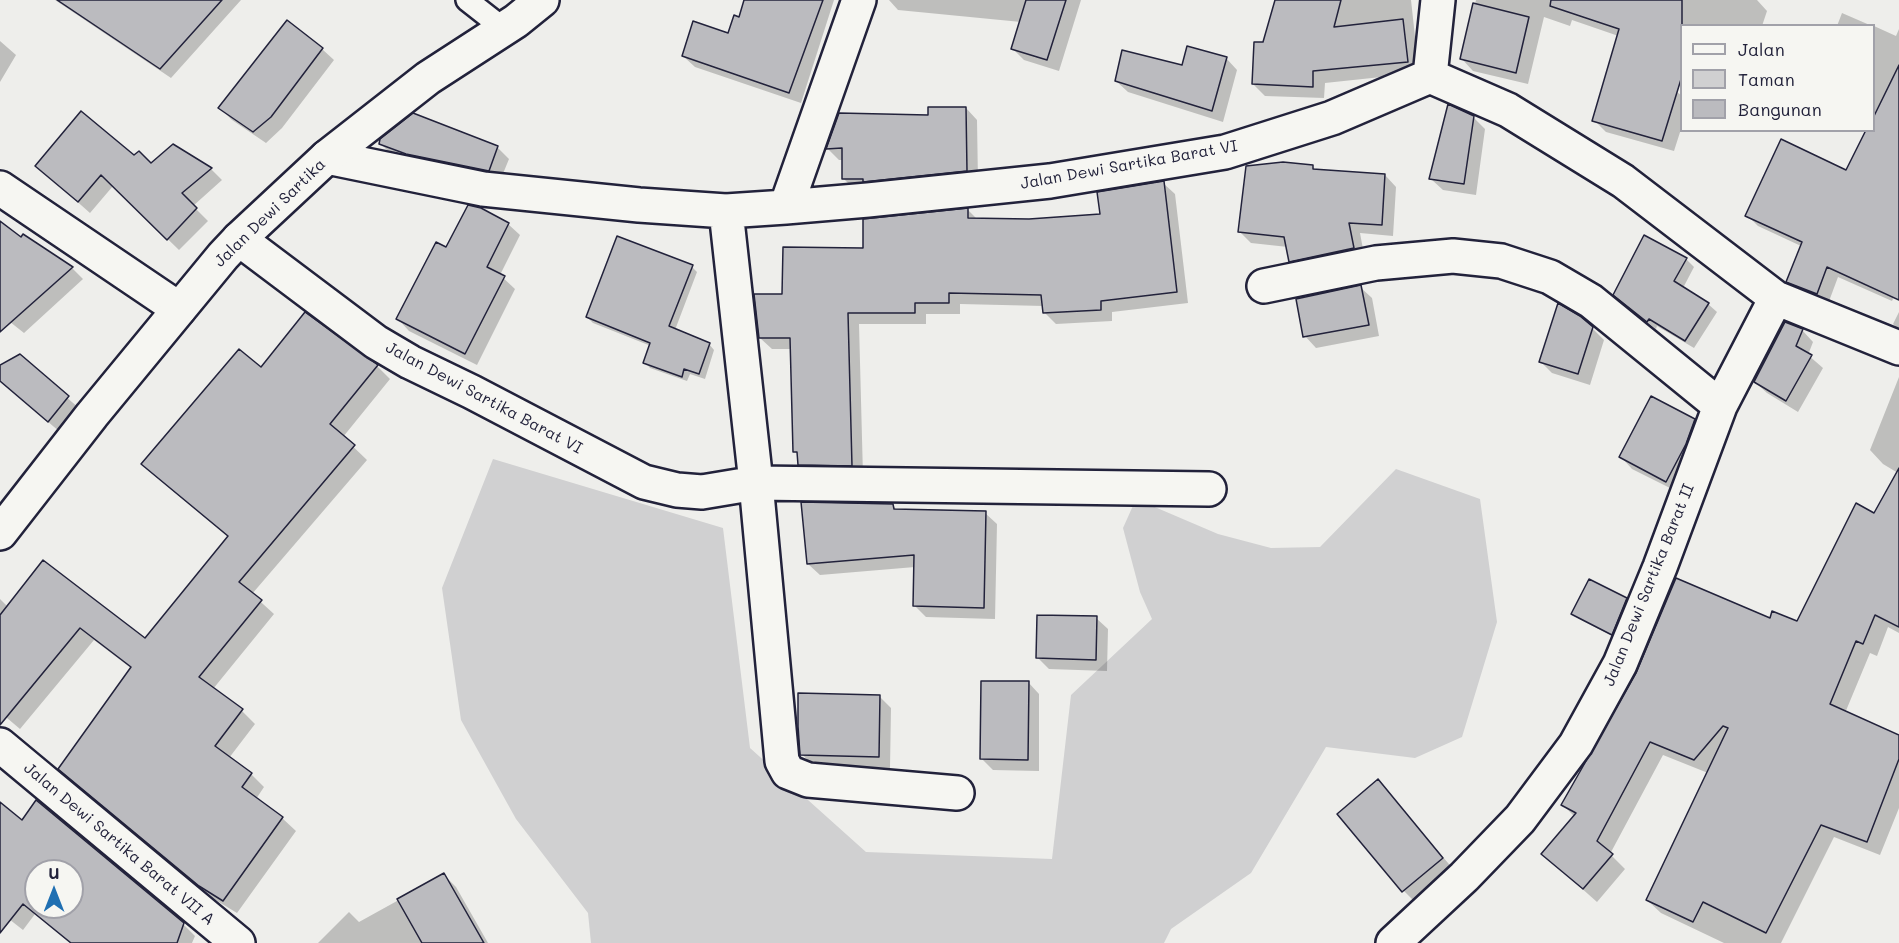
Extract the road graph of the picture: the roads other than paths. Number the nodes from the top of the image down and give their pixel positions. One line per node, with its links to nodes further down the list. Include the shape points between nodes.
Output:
1 (467, 0): 5 (lane)
2 (542, 0): 5 (street, Jalan Dewi Sartika)
3 (859, 0): 9 (street)
4 (1438, 0): 6 (street)
5 (504, 30): 7 (street, Jalan Dewi Sartika, via 428,78)
6 (1430, 76): 9 (street, Jalan Dewi Sartika Barat VI, via 1332,118 1225,152 1050,181); 13 (street, via 1508,110 1623,182)
7 (327, 157): 10 (street, Jalan Dewi Sartika Barat VI, via 483,189); 11 (street, Jalan Dewi Sartika)
8 (0, 188): 14 (street)
9 (786, 207): 10 (street, Jalan Dewi Sartika Barat VI)
10 (726, 211): 17 (street)
11 (239, 239): 14 (street, Jalan Dewi Sartika); 17 (street, Jalan Dewi Sartika Barat VI, via 376,342 644,482 702,492)
12 (1264, 286): 16 (street, via 1387,262 1453,256 1502,261 1550,277 1591,301)
13 (1776, 298): 15 (street); 16 (street, Jalan Dewi Sartika Barat II)
14 (179, 309): 19 (street, Jalan Dewi Sartika)
15 (1899, 348)
16 (1720, 406): 23 (street, Jalan Dewi Sartika Barat II, via 1620,664 1576,744 1520,819)
17 (756, 483): 18 (street, Jalan Dewi Sartika Barat VI); 21 (street, via 782,760 788,772 808,780)
18 (1209, 489)
19 (0, 533)
20 (0, 746): 22 (street, Jalan Dewi Sartika Barat VII A)
21 (957, 793)
22 (238, 943)
23 (1393, 943)

